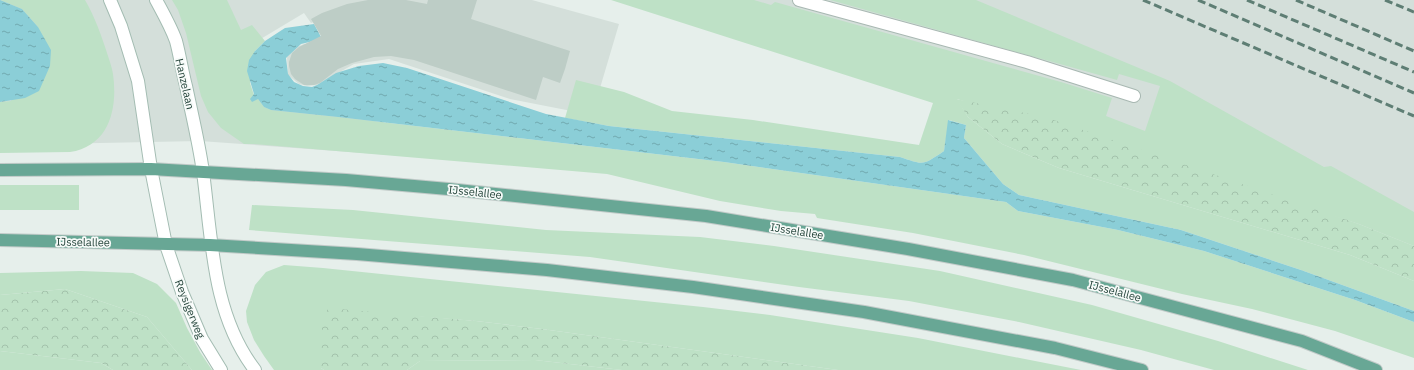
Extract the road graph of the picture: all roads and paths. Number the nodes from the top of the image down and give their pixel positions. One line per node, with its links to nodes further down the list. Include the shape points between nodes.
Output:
1 (110, 0): 6 (street, via 138,81)
2 (156, 0): 7 (street, Hanzelaan, via 175,41)
3 (800, 0): 4 (street, via 1027,62)
4 (1134, 96)
5 (0, 170): 6 (main road, IJsselallee)
6 (152, 170): 7 (main road, IJsselallee); 9 (street)
7 (203, 172): 10 (street); 14 (main road, IJsselallee, via 346,180 706,216 908,249 1073,280 1302,341)
8 (0, 240): 9 (main road, IJsselallee)
9 (166, 245): 10 (main road, IJsselallee); 11 (street, Reysigerweg, via 202,339)
10 (210, 245): 12 (street, via 229,324); 13 (main road, IJsselallee, via 539,269 693,287 864,312 1056,348)
11 (221, 370)
12 (255, 370)
13 (1142, 370)
14 (1376, 370)

